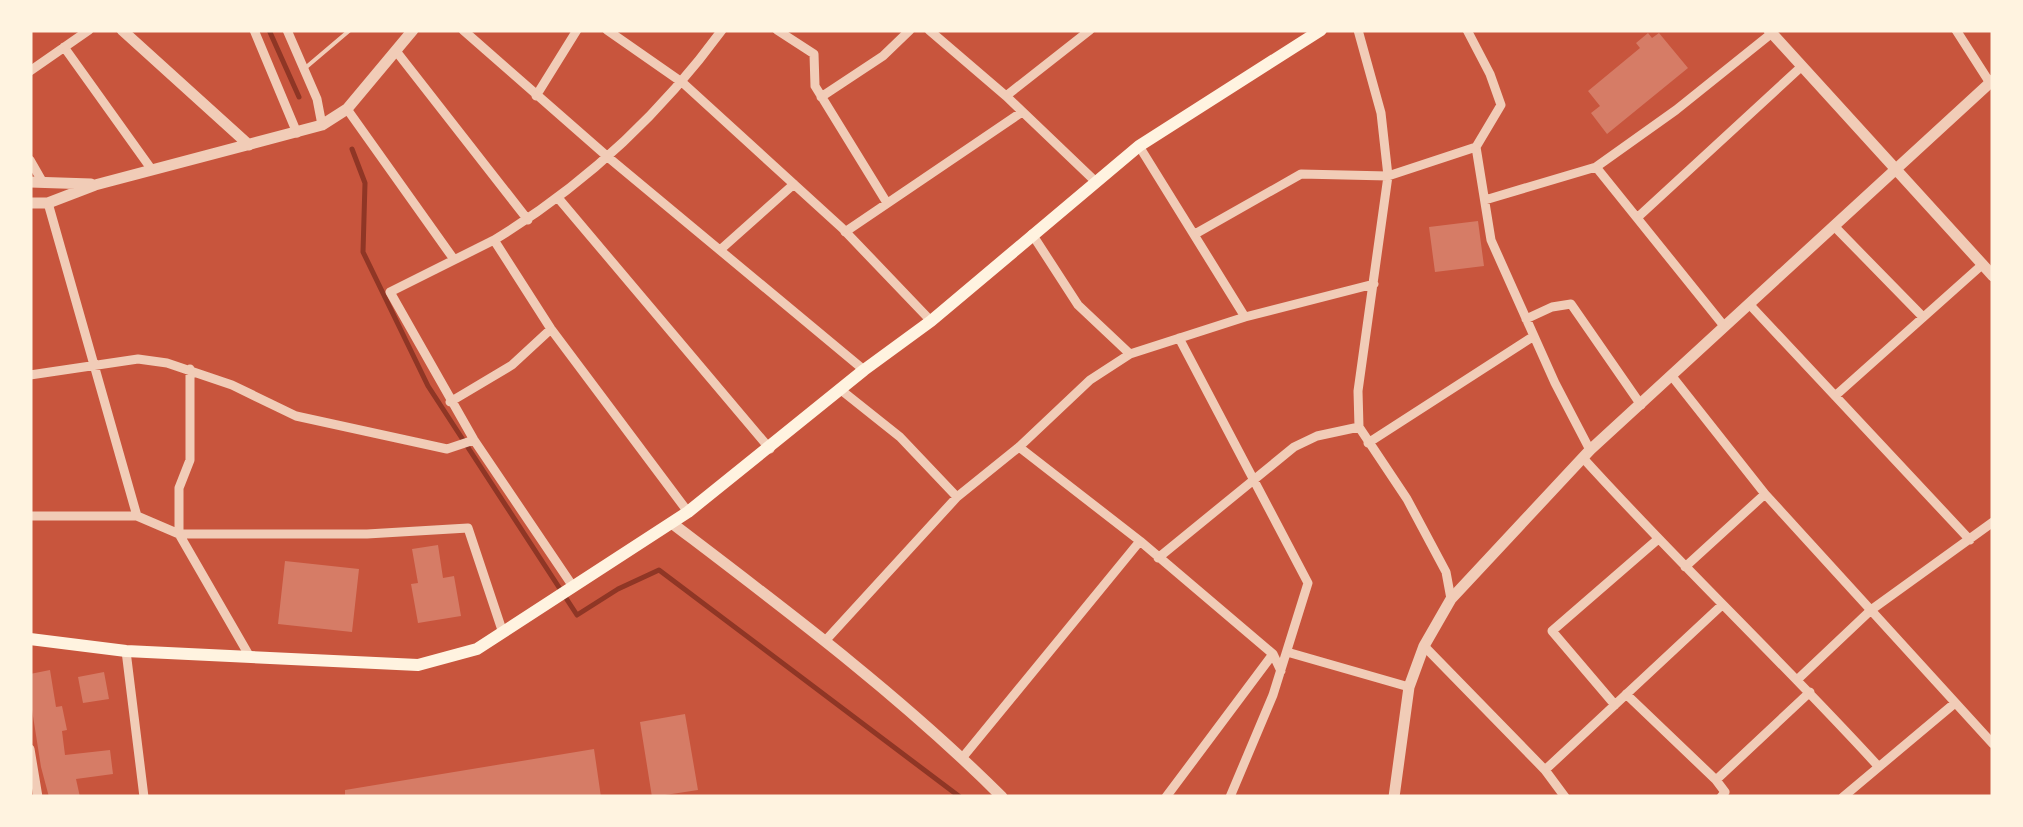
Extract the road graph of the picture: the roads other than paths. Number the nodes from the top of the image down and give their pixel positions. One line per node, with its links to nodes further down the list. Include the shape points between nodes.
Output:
1 (89, 30): 21 (street)
2 (122, 30): 35 (street)
3 (254, 30): 34 (street)
4 (288, 30): 24 (street)
5 (350, 30): 24 (lane)
6 (413, 30): 22 (street)
7 (463, 30): 28 (street)
8 (577, 30): 28 (street)
9 (607, 30): 27 (street)
10 (722, 30): 27 (street)
11 (776, 30): 30 (street, via 814,54)
12 (910, 30): 30 (street)
13 (928, 30): 29 (street)
14 (1090, 30): 29 (street)
15 (1321, 30): 20 (main road)
16 (1358, 30): 43 (street, via 1381,112)
17 (1467, 30): 37 (street, via 1500,104)
18 (1956, 30): 26 (street)
19 (1770, 31): 23 (street); 40 (street)
20 (1305, 34): 36 (main road)
21 (64, 47): 25 (street); 42 (street)
22 (396, 51): 31 (street); 54 (street)
23 (1801, 67): 41 (street); 53 (street)
24 (304, 68): 33 (street)
25 (30, 71)
26 (1992, 81): 41 (street)
27 (683, 83): 38 (street); 46 (street)
28 (536, 96): 38 (street)
29 (1006, 96): 32 (street)
30 (821, 97): 51 (street)
31 (347, 108): 33 (street); 61 (street)
32 (1022, 112): 44 (street); 51 (street)
33 (322, 124): 34 (street)
34 (297, 133): 35 (street)
35 (249, 144): 42 (street)
36 (1139, 146): 44 (main road); 58 (street)
37 (1476, 147): 43 (street); 49 (street)
38 (609, 158): 48 (street); 60 (street)
39 (30, 160): 45 (street)
40 (1596, 166): 49 (street); 53 (street)
41 (1894, 168): 55 (street); 62 (street)
42 (152, 170): 47 (street)
43 (1388, 176): 58 (street, via 1301,174); 64 (street)
44 (1095, 181): 57 (main road)
45 (36, 182): 47 (street)
46 (794, 184): 56 (street); 60 (street)
47 (95, 185): 50 (street)
48 (559, 199): 54 (street); 88 (street)
49 (1484, 200): 68 (street, via 1491,240)
50 (48, 203): 52 (street); 75 (street)
51 (887, 203): 56 (street)
52 (30, 204)
53 (1638, 217): 70 (street)
54 (528, 220): 59 (street)
55 (1834, 226): 65 (street); 67 (street)
56 (845, 232): 69 (street)
57 (1032, 234): 69 (main road); 74 (street, via 1078,305)
58 (1195, 234): 66 (street)
59 (494, 240): 61 (street); 71 (street)
60 (720, 250): 77 (street)
61 (453, 258): 82 (street, via 390,292)
62 (1983, 264): 63 (street); 67 (street)
63 (1993, 276)
64 (1374, 284): 66 (street); 84 (street)
65 (1750, 304): 70 (street); 81 (street)
66 (1245, 317): 73 (street)
67 (1923, 317): 81 (street)
68 (1526, 319): 72 (street); 83 (street, via 1571,304)
69 (931, 321): 77 (main road)
70 (1724, 326): 79 (street)
71 (551, 329): 82 (street, via 512,365); 93 (street)
72 (1534, 336): 86 (street); 89 (street)
73 (1180, 338): 74 (street); 90 (street)
74 (1130, 354): 87 (street, via 1090,380)
75 (96, 367): 76 (street, via 138,359); 78 (street); 95 (street)
76 (190, 369): 85 (street, via 296,416 447,449); 98 (street, via 190,460 179,488)
77 (864, 370): 80 (main road)
78 (30, 375)
79 (1672, 375): 83 (street); 91 (street)
80 (841, 390): 88 (main road); 92 (street, via 900,437)
81 (1835, 396): 100 (street)
82 (450, 402): 85 (street)
83 (1641, 405): 89 (street)
84 (1359, 427): 86 (street); 90 (street, via 1317,436)
85 (470, 441): 104 (street)
86 (1368, 443): 105 (street, via 1407,498 1446,572)
87 (1019, 448): 92 (street); 101 (street)
88 (770, 449): 93 (main road)
89 (1587, 454): 99 (street); 105 (street)
90 (1254, 476): 102 (street); 113 (street, via 1308,583)
91 (1765, 494): 103 (street); 107 (street)
92 (957, 496): 110 (street)
93 (688, 512): 96 (main road)
94 (30, 516): 95 (street)
95 (137, 516): 98 (street)
96 (672, 524): 104 (main road); 110 (street)
97 (1991, 527): 100 (street)
98 (179, 534): 108 (street, via 468,528); 115 (street)
99 (1657, 540): 103 (street); 122 (street, via 1552,631)
100 (1970, 540): 107 (street)
101 (1140, 541): 102 (street); 125 (street)
102 (1158, 558): 114 (street)
103 (1685, 567): 106 (street)
104 (570, 587): 108 (main road)
105 (1451, 599): 111 (street)
106 (1722, 605): 117 (street); 120 (street)
107 (1871, 610): 117 (street); 121 (street)
108 (503, 633): 115 (main road, via 476,650 418,665)
109 (30, 639): 112 (main road)
110 (826, 640): 125 (street)
111 (1424, 646): 118 (street); 127 (street)
112 (126, 651): 115 (main road); 130 (street)
113 (1287, 652): 116 (street); 118 (street)
114 (1273, 654): 116 (street); 132 (street)
115 (250, 657)
116 (1281, 671): 133 (street)
117 (1798, 679): 119 (street)
118 (1409, 687): 134 (street)
119 (1810, 692): 126 (street); 128 (street)
120 (1626, 694): 122 (street); 128 (street)
121 (1955, 703): 123 (street); 126 (street)
122 (1614, 705): 127 (street)
123 (1993, 744)
124 (30, 749): 129 (street)
125 (962, 758): 131 (street)
126 (1878, 766): 137 (street)
127 (1545, 770): 135 (street)
128 (1716, 780): 136 (street, via 1725,792)
129 (35, 797)
130 (144, 797)
131 (1002, 797)
132 (1166, 797)
133 (1230, 797)
134 (1394, 797)
135 (1565, 797)
136 (1721, 797)
137 (1843, 797)

